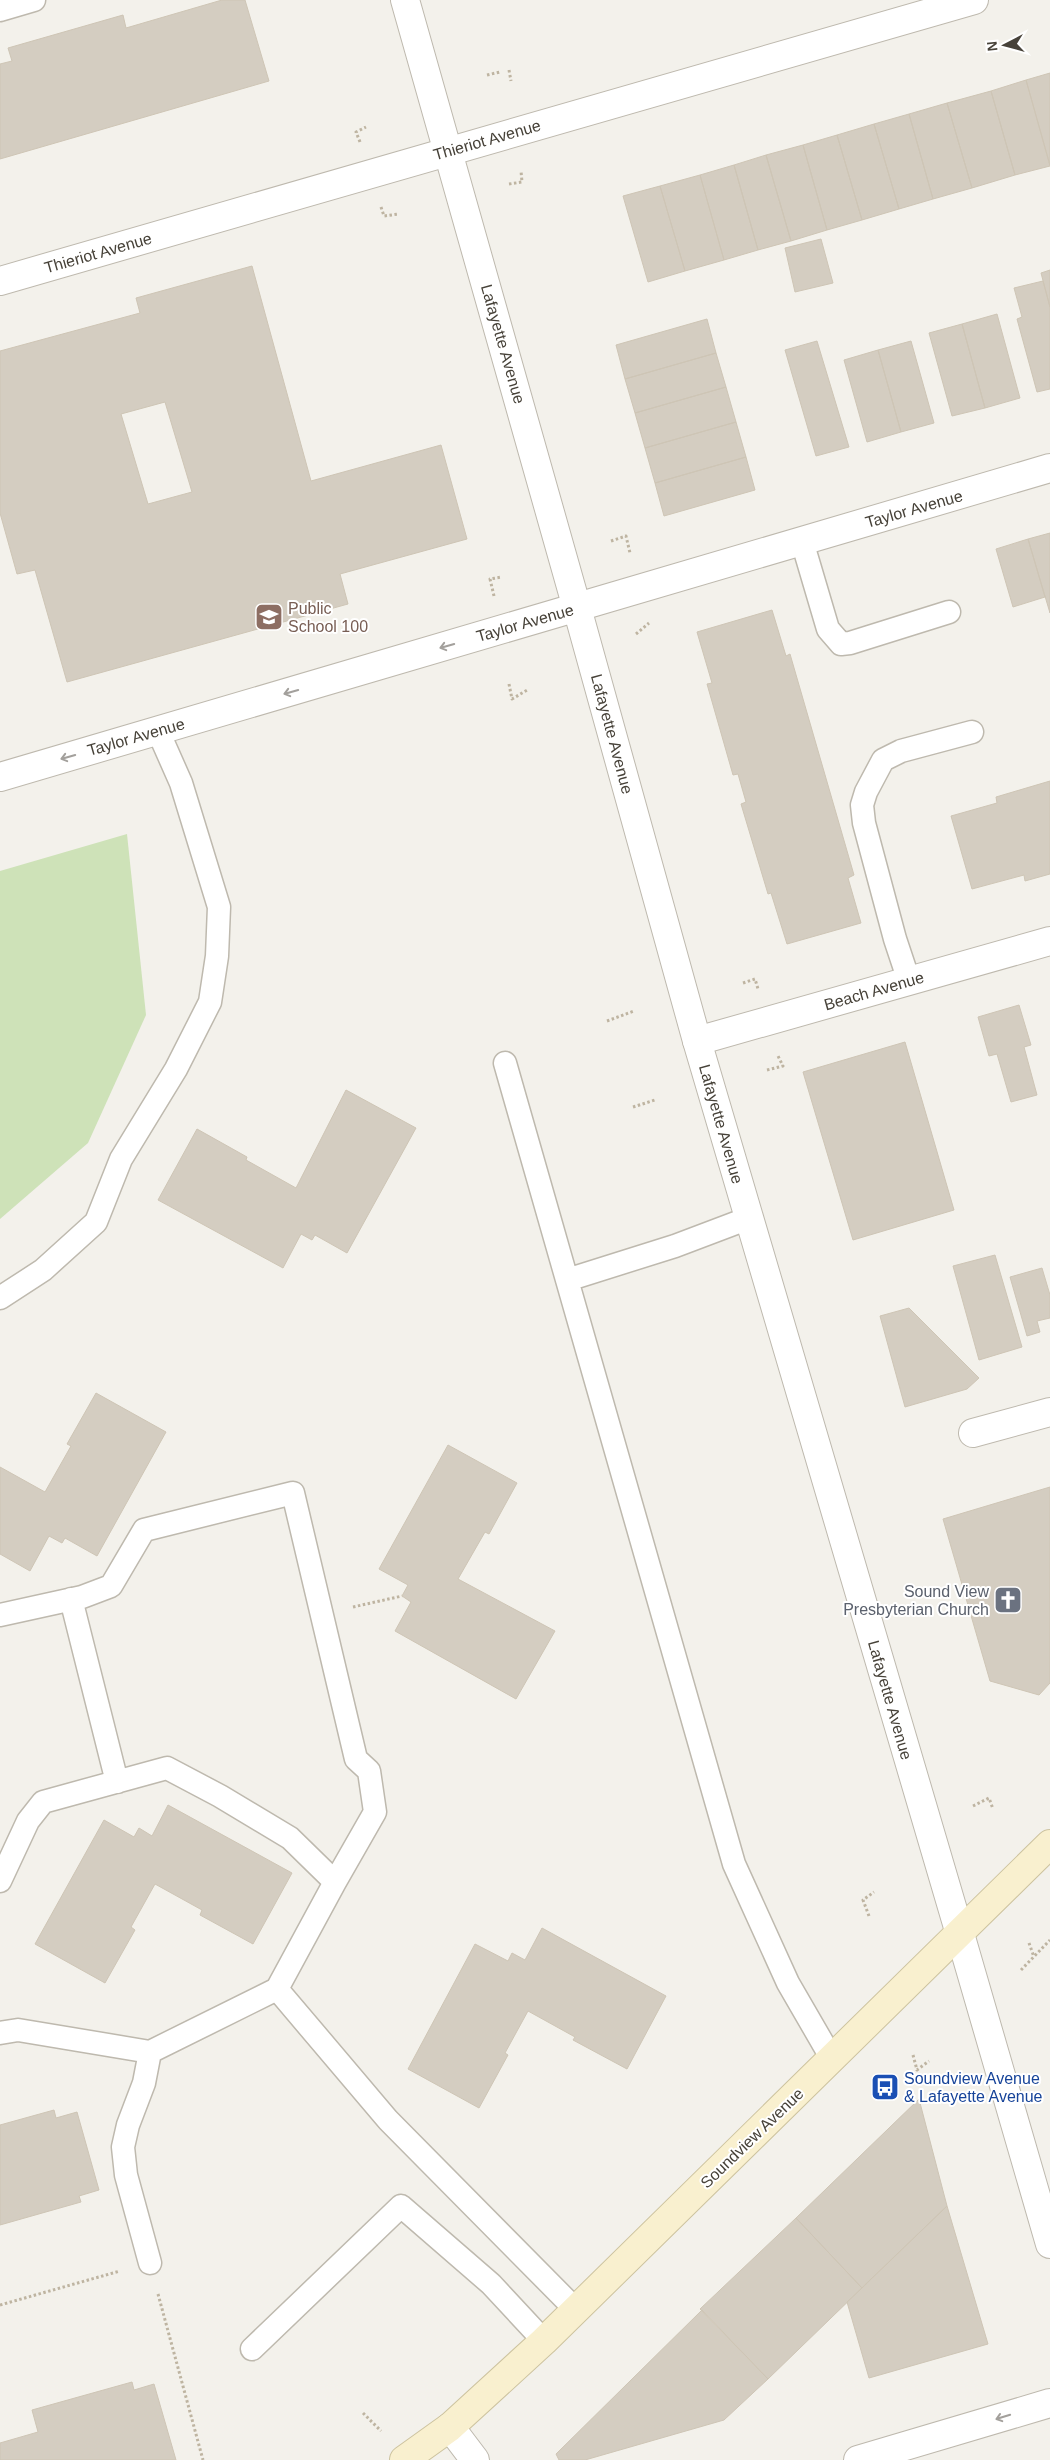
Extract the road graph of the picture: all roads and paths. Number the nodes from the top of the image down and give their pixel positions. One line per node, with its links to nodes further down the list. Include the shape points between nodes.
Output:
1 (34, 0): 4 (lane)
2 (405, 0): 11 (street, Lafayette Avenue)
3 (974, 0): 11 (street, Thieriot Avenue)
4 (4, 6)
5 (509, 70): 8 (path)
6 (500, 72): 7 (path)
7 (487, 75)
8 (511, 81)
9 (366, 127): 10 (path)
10 (356, 132)
11 (448, 151): 16 (street, Thieriot Avenue); 23 (street, Lafayette Avenue)
12 (521, 171): 13 (path, via 522,182)
13 (509, 184)
14 (380, 204): 15 (path, via 384,216)
15 (399, 214)
16 (0, 281)
17 (1050, 468): 19 (street, Taylor Avenue)
18 (611, 541): 20 (path, via 626,536)
19 (802, 541): 23 (street, Taylor Avenue); 24 (lane, via 828,629 841,644)
20 (630, 553)
21 (502, 577): 22 (path, via 490,579)
22 (494, 596)
23 (578, 608): 27 (street, Taylor Avenue, one-way to 27); 36 (street, Lafayette Avenue)
24 (950, 612)
25 (509, 684): 26 (path, via 512,700)
26 (529, 689)
27 (158, 731): 29 (street, Taylor Avenue, one-way to 29); 44 (lane, via 181,783 218,907 217,956 210,1002 176,1069 121,1159 96,1222 43,1270)
28 (972, 732): 31 (lane, via 901,751 883,760 862,805 895,939)
29 (0, 777)
30 (1050, 941): 31 (street, Beach Avenue)
31 (910, 981): 36 (street, Beach Avenue)
32 (743, 983): 33 (path, via 755,979)
33 (758, 992)
34 (634, 1011): 35 (path)
35 (607, 1021)
36 (697, 1041): 42 (street, Lafayette Avenue)
37 (778, 1056): 39 (path, via 783,1066)
38 (505, 1063): 43 (lane)
39 (767, 1070)
40 (655, 1100): 41 (path)
41 (633, 1107)
42 (749, 1218): 43 (lane, via 675,1246); 59 (street, Lafayette Avenue)
43 (567, 1280): 68 (lane, via 734,1864 788,1983)
44 (0, 1298)
45 (1050, 1412): 46 (street)
46 (973, 1433)
47 (402, 1596): 49 (path)
48 (71, 1599): 49 (lane, via 111,1586 144,1530 292,1493); 50 (lane); 51 (lane)
49 (322, 1614): 56 (lane, via 356,1759 369,1771 375,1812)
50 (0, 1615)
51 (117, 1782): 55 (lane, via 43,1802 28,1821); 56 (lane, via 167,1768 290,1838)
52 (973, 1806): 53 (path, via 989,1798)
53 (993, 1809)
54 (1048, 1849): 59 (main road, Soundview Avenue)
55 (0, 1881)
56 (335, 1882): 64 (lane)
57 (874, 1892): 58 (path, via 863,1900)
58 (869, 1916)
59 (960, 1934): 68 (main road, Soundview Avenue); 70 (street, Lafayette Avenue)
60 (1050, 1940): 62 (path)
61 (1029, 1943): 62 (path)
62 (1034, 1957): 63 (path)
63 (1021, 1970)
64 (277, 1989): 66 (lane); 73 (lane, via 388,2120)
65 (0, 2033): 66 (lane, via 18,2030)
66 (150, 2052): 71 (lane, via 123,2147 126,2175)
67 (913, 2055): 69 (path, via 917,2070)
68 (832, 2059): 73 (main road, Soundview Avenue)
69 (929, 2061)
70 (1050, 2244)
71 (150, 2263): 72 (path); 80 (path)
72 (0, 2305)
73 (576, 2310): 74 (main road, Soundview Avenue)
74 (544, 2341): 75 (lane, via 492,2284 401,2206); 78 (main road, Soundview Avenue)
75 (252, 2349)
76 (1050, 2403): 84 (street, one-way to 84)
77 (363, 2413): 79 (path)
78 (450, 2427): 81 (main road, Soundview Avenue); 82 (main road, Soundview Avenue); 83 (street)
79 (381, 2431)
80 (203, 2460)
81 (404, 2460)
82 (428, 2460)
83 (475, 2460)
84 (858, 2460)

